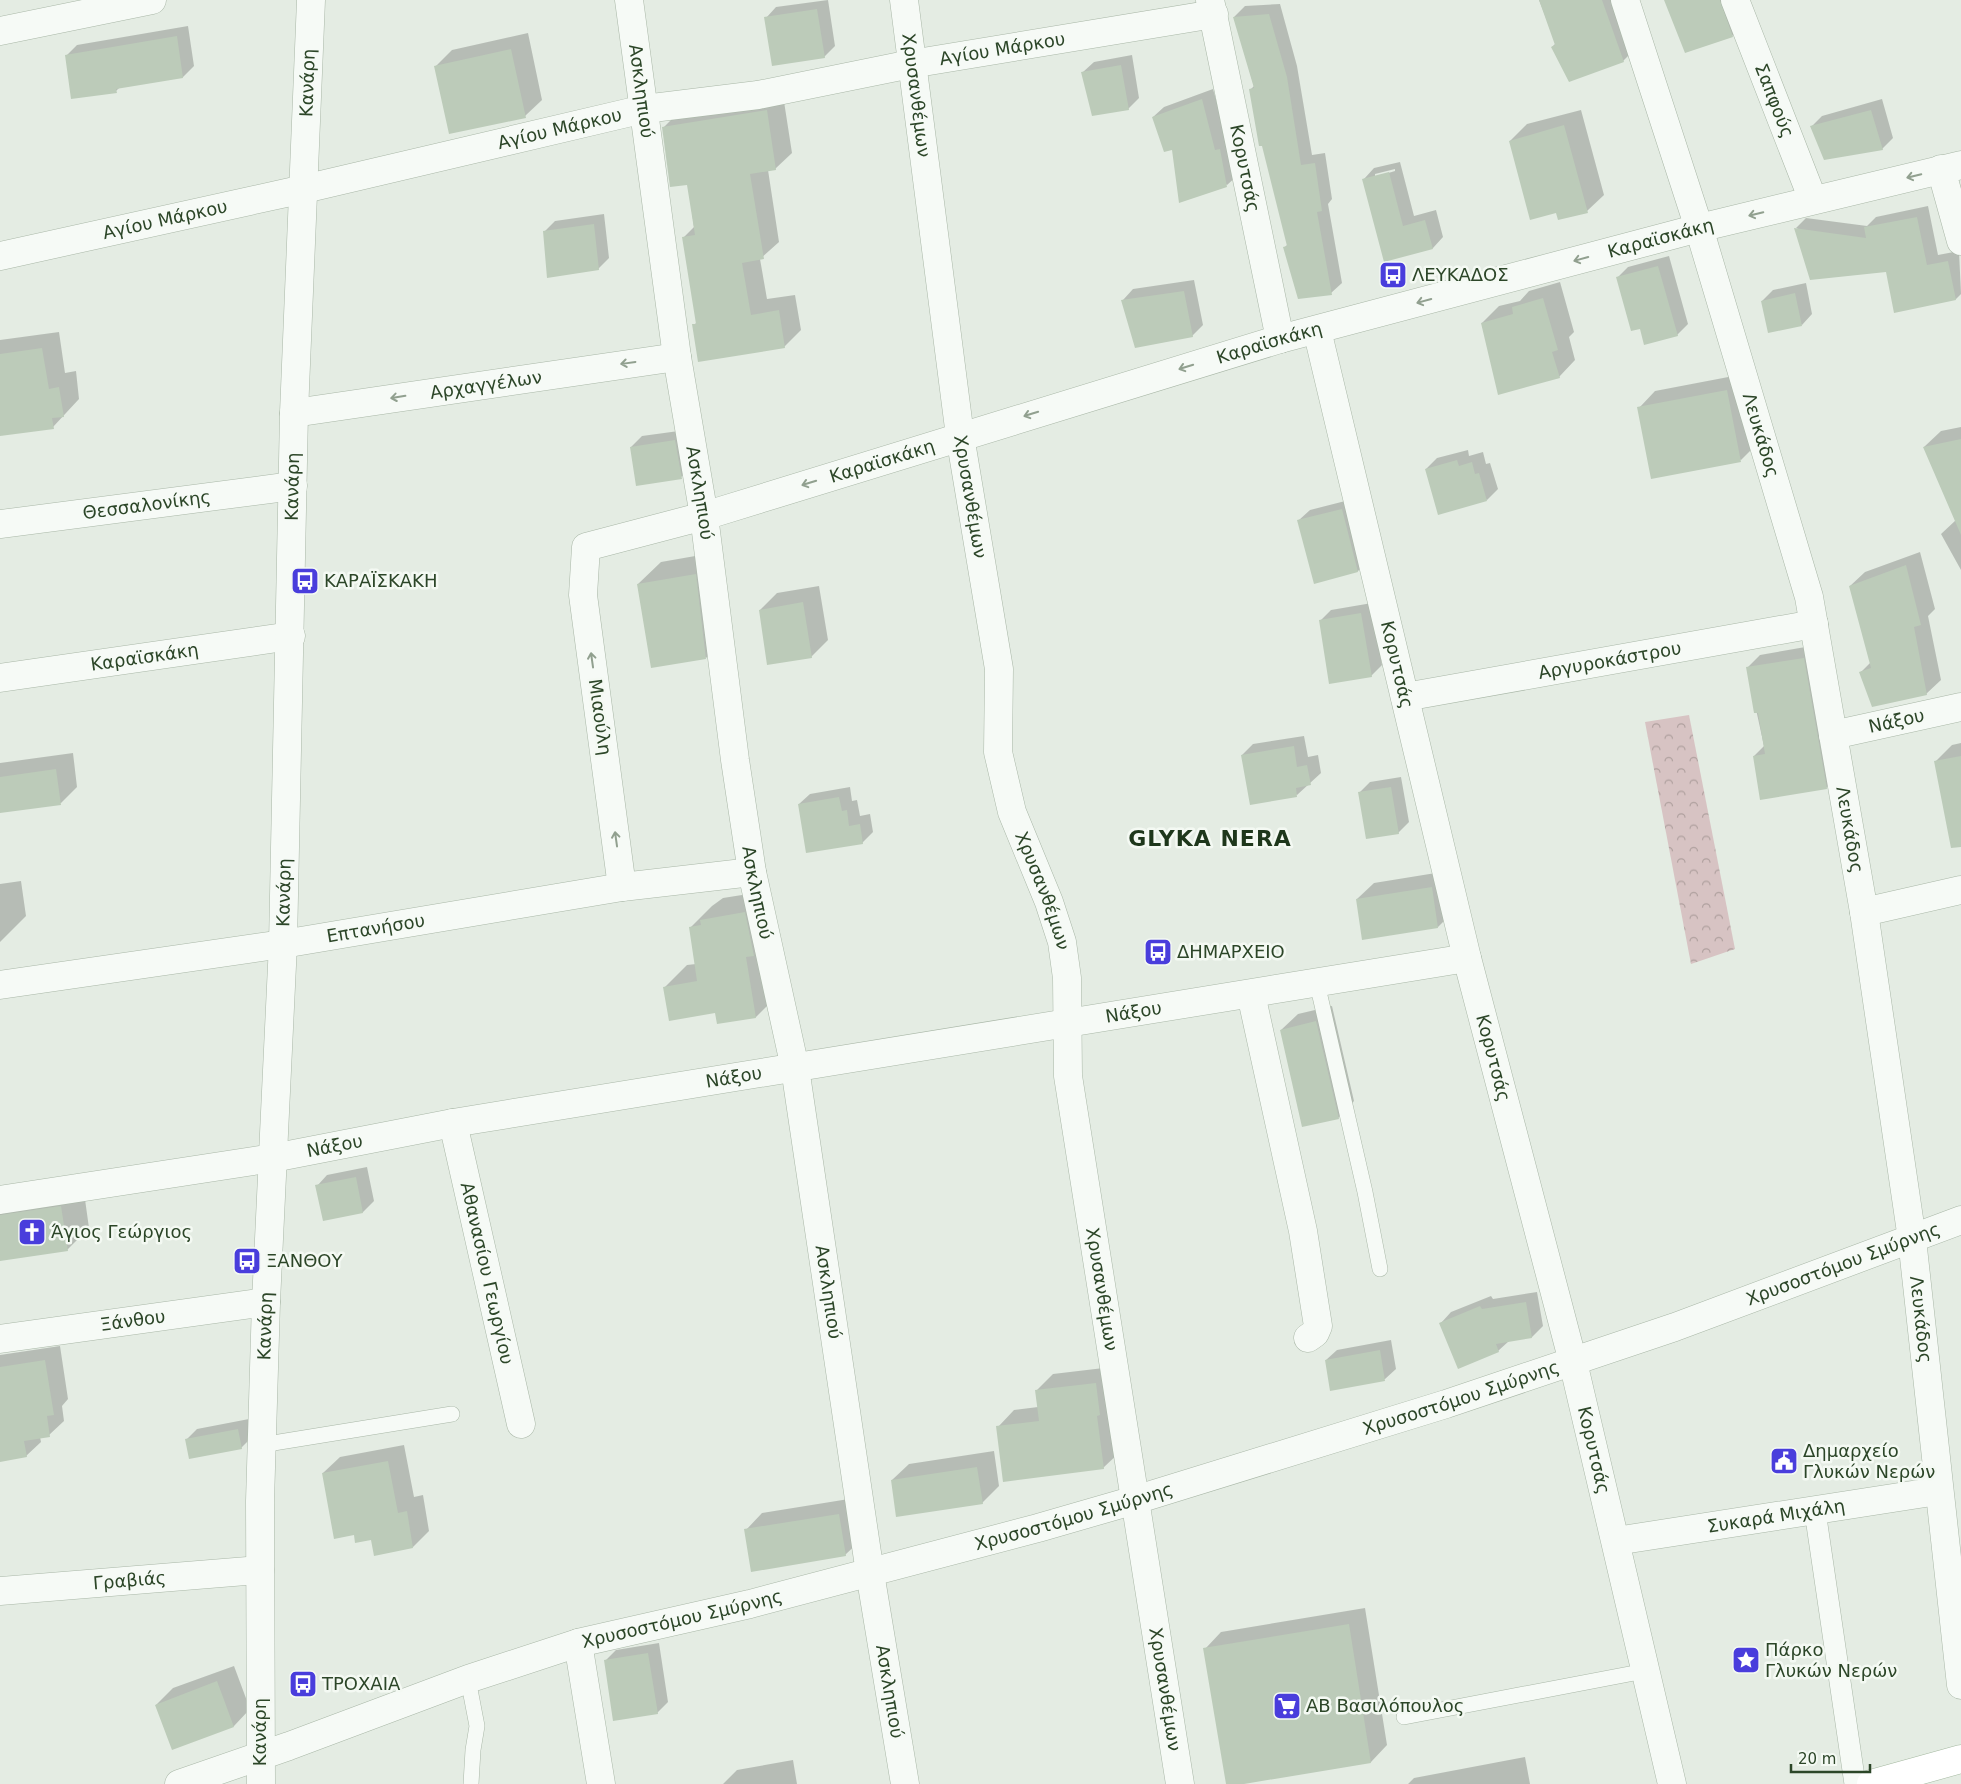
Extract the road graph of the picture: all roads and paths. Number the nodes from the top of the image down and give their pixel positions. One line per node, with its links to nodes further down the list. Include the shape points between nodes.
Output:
1 (152, 0): 8 (street)
2 (311, 0): 12 (street, Κανάρη)
3 (630, 0): 10 (street, Ασκληπιού)
4 (904, 0): 9 (street, Χρυσανθέμων)
5 (1625, 0): 14 (street, Λευκάδος)
6 (1735, 0): 13 (street, Σαπφούς)
7 (1212, 7): 9 (street, Αγίου Μάρκου); 18 (street, Κορυτσάς)
8 (0, 31)
9 (911, 64): 10 (street, Αγίου Μάρκου, via 758,94); 21 (street, Χρυσανθέμων)
10 (644, 109): 12 (street, Αγίου Μάρκου); 19 (street, Ασκληπιού)
11 (1951, 167): 13 (street, Καραϊσκάκη, one-way to 13); 15 (street)
12 (304, 189): 16 (street, Αγίου Μάρκου); 20 (street, Κανάρη)
13 (1812, 200): 14 (street, Καραϊσκάκη, one-way to 14)
14 (1699, 228): 17 (street, Καραϊσκάκη, one-way to 17); 26 (street, Λευκάδος, via 1809,597)
15 (1961, 241)
16 (0, 256)
17 (1317, 330): 18 (street, Καραϊσκάκη); 29 (street, Κορυτσάς)
18 (1280, 339): 21 (street, Καραϊσκάκη, one-way to 21)
19 (676, 357): 20 (street, Αρχαγγέλων, one-way to 20); 23 (street, Ασκληπιού)
20 (294, 413): 22 (street, Κανάρη)
21 (960, 436): 23 (street, Καραϊσκάκη, one-way to 23); 41 (street, Χρυσανθέμων, via 999,669 997,732 1002,771 1020,834 1057,922 1067,978)
22 (293, 486): 24 (street, Θεσσαλονίκης); 27 (street, Κανάρη)
23 (704, 516): 25 (street, Καραϊσκάκη); 32 (street, Ασκληπιού)
24 (0, 524)
25 (586, 547): 33 (street, Μιαούλη, one-way to 25, via 583,594)
26 (1814, 624): 29 (street, Αργυροκάστρου); 31 (street, Λευκάδος)
27 (291, 636): 28 (street, Καραϊσκάκη); 36 (street, Κανάρη)
28 (0, 678)
29 (1405, 697): 37 (street, Κορυτσάς)
30 (1961, 707): 31 (street, Νάξου)
31 (1833, 735): 35 (street, Λευκάδος)
32 (752, 872): 33 (street, Επτανήσου); 42 (street, Ασκληπιού)
33 (622, 887): 36 (street, Επτανήσου)
34 (1961, 890): 35 (street)
35 (1864, 912): 47 (street, Λευκάδος)
36 (283, 944): 39 (street, Επτανήσου); 44 (street, Κανάρη)
37 (1466, 958): 38 (street, Νάξου); 52 (street, Κορυτσάς)
38 (1317, 983): 40 (street, Νάξου); 48 (lane)
39 (0, 984)
40 (1251, 994): 41 (street, Νάξου); 50 (street, via 1303,1231 1318,1326)
41 (1066, 1024): 42 (street, Νάξου); 57 (street, Χρυσανθέμων, via 1068,1076)
42 (795, 1068): 43 (street, Νάξου); 61 (street, Ασκληπιού)
43 (453, 1123): 44 (street, Νάξου); 54 (street, Αθανασίου Γεωργίου)
44 (273, 1158): 45 (street, Νάξου); 49 (street, Κανάρη)
45 (0, 1200)
46 (1961, 1220): 47 (street, Χρυσοστόμου Σμύρνης)
47 (1912, 1239): 52 (street, Χρυσοστόμου Σμύρνης); 56 (street, Λευκάδος)
48 (1380, 1270)
49 (266, 1302): 51 (street, Ξάνθου); 55 (street, Κανάρη)
50 (1308, 1338)
51 (0, 1339)
52 (1573, 1362): 57 (street, Χρυσοστόμου Σμύρνης); 59 (street, Κορυτσάς)
53 (452, 1414): 55 (lane)
54 (521, 1424)
55 (261, 1444): 60 (street, Κανάρη)
56 (1938, 1491): 58 (street, Συκαρά Μιχάλη); 66 (street, Λευκάδος)
57 (1135, 1500): 61 (street, Χρυσοστόμου Σμύρνης); 75 (street, Χρυσανθέμων)
58 (1815, 1511): 59 (street, Συκαρά Μιχάλη); 77 (street)
59 (1616, 1541): 64 (street, Κορυτσάς)
60 (260, 1570): 62 (street, Γραβιάς); 68 (street, Κανάρη)
61 (870, 1574): 63 (street, Χρυσοστόμου Σμύρνης); 74 (street, Ασκληπιού)
62 (0, 1591)
63 (578, 1642): 65 (street, Χρυσοστόμου Σμύρνης); 73 (street)
64 (1646, 1671): 67 (lane); 76 (street, Κορυτσάς)
65 (468, 1679): 68 (street, Χρυσοστόμου Σμύρνης); 72 (lane, via 477,1726 472,1750)
66 (1961, 1685)
67 (1404, 1717)
68 (260, 1756): 70 (street, Χρυσοστόμου Σμύρνης); 71 (street, Κανάρη)
69 (1961, 1759): 78 (main road)
70 (179, 1784)
71 (261, 1784)
72 (471, 1784)
73 (601, 1784)
74 (906, 1784)
75 (1180, 1784)
76 (1672, 1784)
77 (1856, 1784)
78 (1871, 1784)

